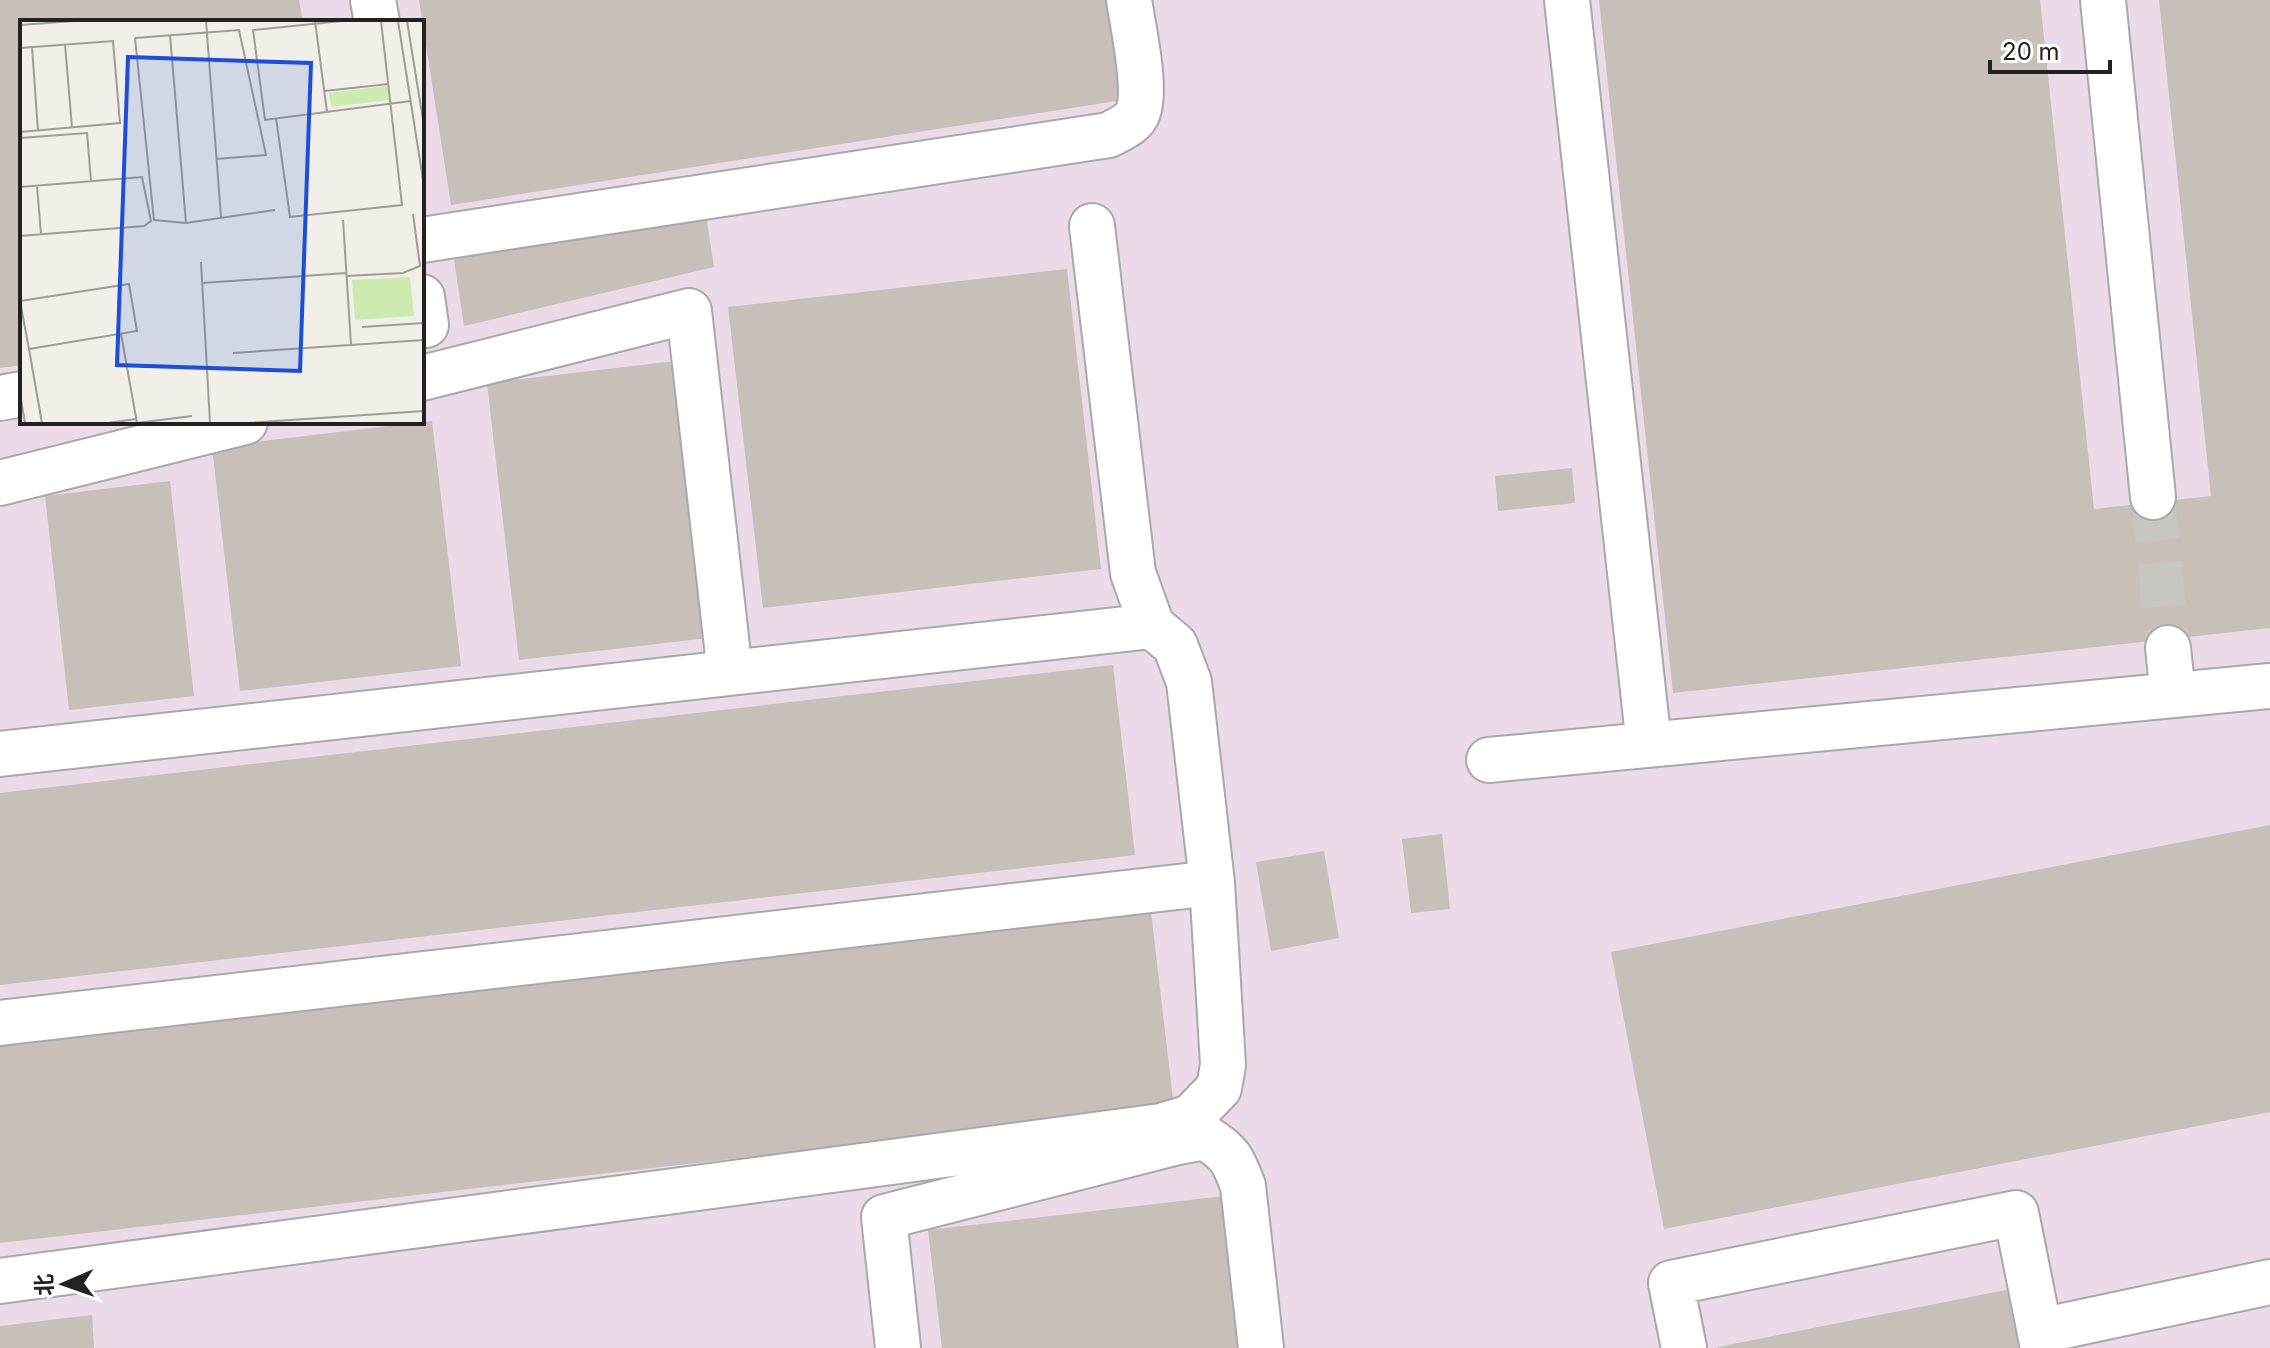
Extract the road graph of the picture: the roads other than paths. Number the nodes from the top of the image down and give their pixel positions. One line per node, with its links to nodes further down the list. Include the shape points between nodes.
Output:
1 (373, 0): 5 (lane)
2 (1129, 0): 7 (lane, via 1142,90 1138,114 1109,135)
3 (1567, 0): 19 (lane)
4 (2103, 0): 13 (lane)
5 (377, 20)
6 (1092, 226): 14 (lane, via 1133,573)
7 (424, 240)
8 (424, 377): 16 (lane, via 689,311)
9 (20, 394): 10 (lane)
10 (0, 398)
11 (237, 424): 12 (lane)
12 (0, 483)
13 (2153, 497)
14 (1152, 626): 16 (lane); 22 (lane, via 1175,645 1189,682)
15 (2168, 648): 18 (lane)
16 (730, 673): 20 (lane)
17 (2270, 686): 18 (lane)
18 (2173, 695): 19 (lane)
19 (1649, 745): 21 (lane)
20 (0, 754)
21 (1489, 760)
22 (1212, 883): 23 (lane); 24 (lane, via 1223,1065 1219,1088 1191,1117 1146,1128)
23 (0, 1023)
24 (0, 1281)
25 (2270, 1282): 26 (lane)
26 (2042, 1340): 29 (lane, via 2016,1213 1671,1283)
27 (898, 1348): 28 (lane, via 884,1217 1205,1137 1235,1163 1243,1186)
28 (1261, 1348)
29 (1684, 1348)

